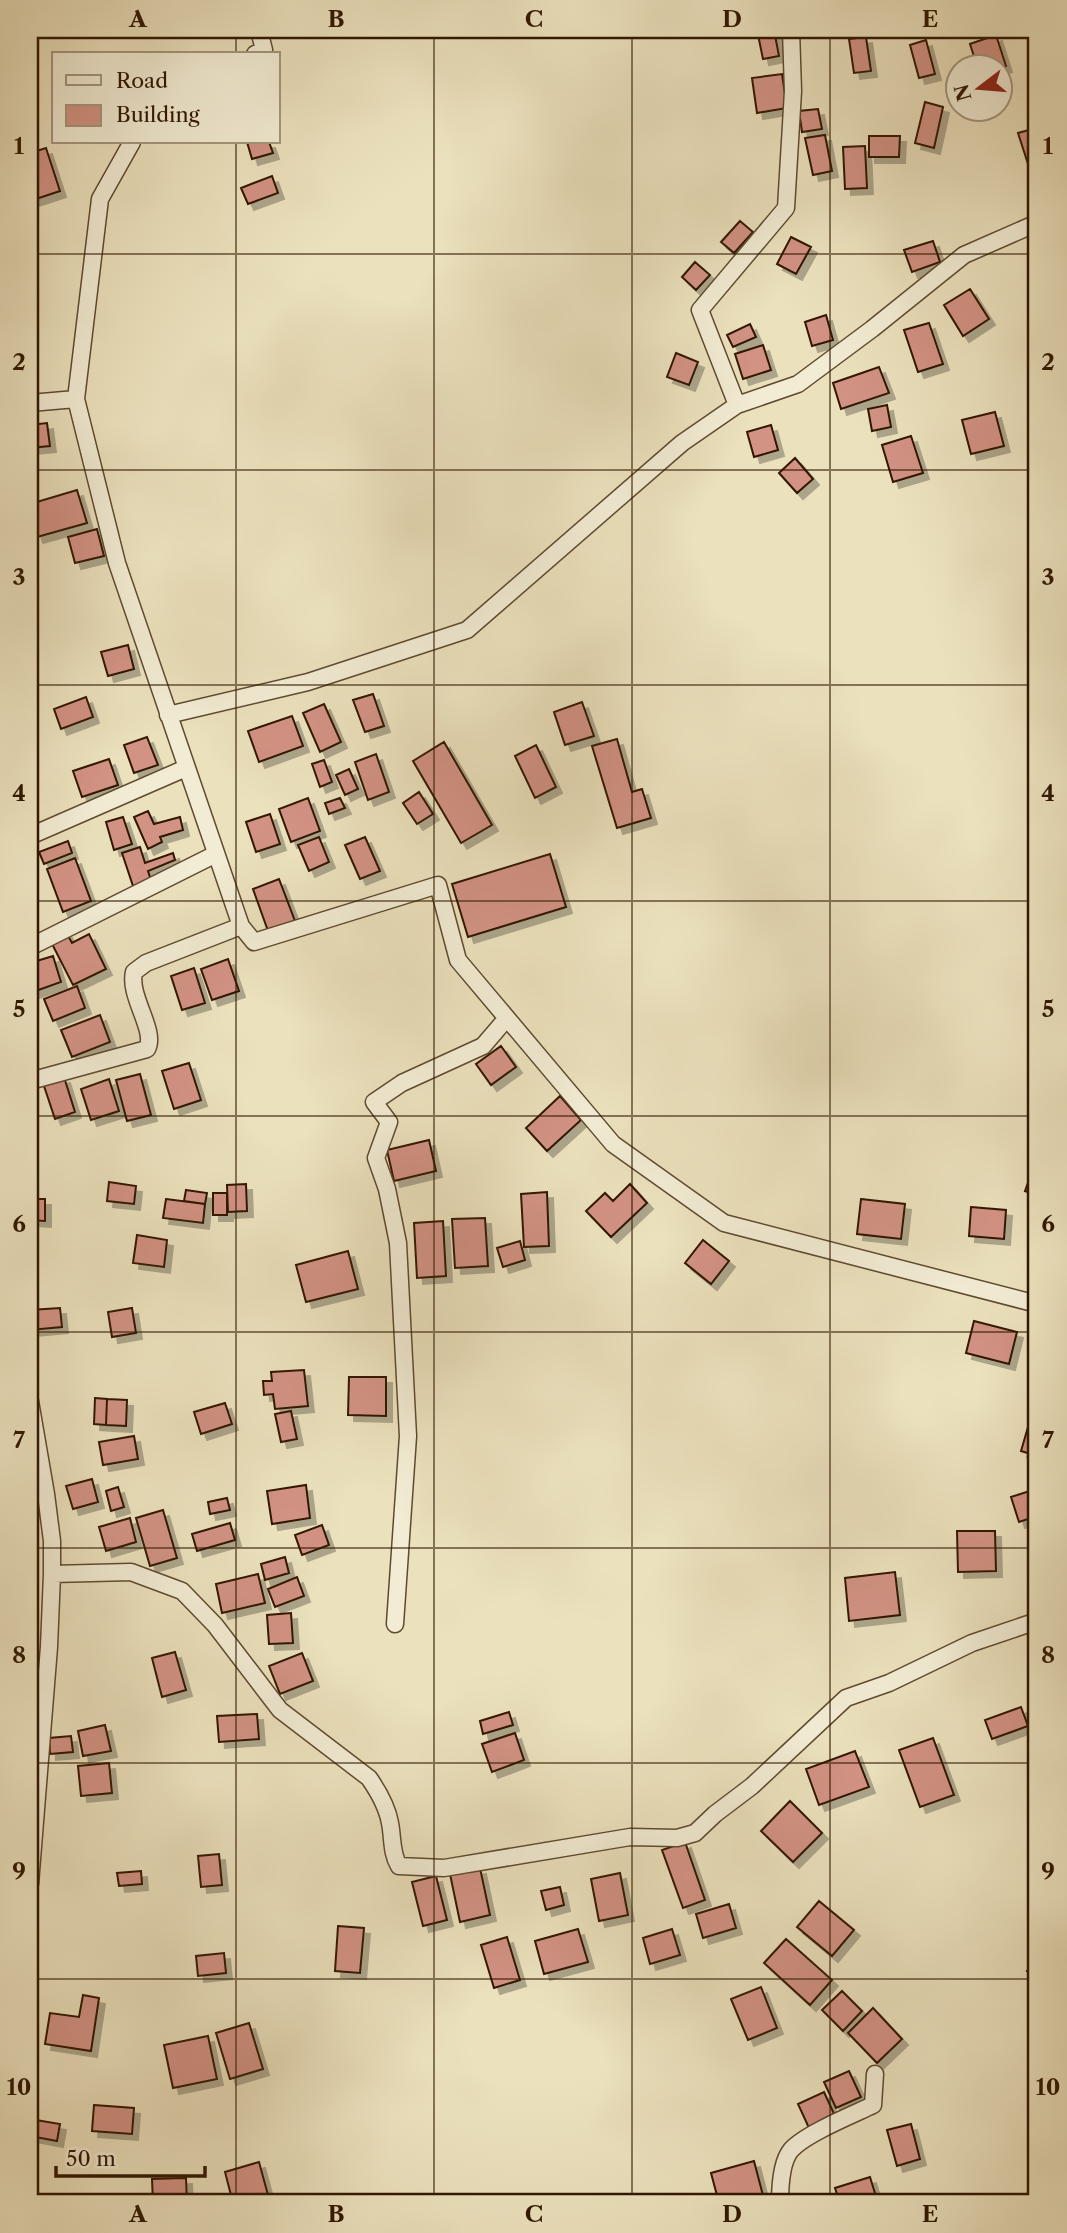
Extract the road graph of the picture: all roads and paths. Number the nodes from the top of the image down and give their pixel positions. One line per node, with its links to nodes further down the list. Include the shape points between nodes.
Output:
1 (259, 30): 3 (street, via 264,50)
2 (791, 30): 8 (street, via 793,91 786,208 700,310)
3 (260, 52)
4 (131, 144): 6 (street, via 100,199)
5 (1037, 223): 8 (street, via 964,255 798,384)
6 (76, 398): 7 (street); 9 (street, via 117,563)
7 (30, 403)
8 (737, 405): 9 (street, via 682,443 467,630 308,682)
9 (168, 715): 10 (street)
10 (186, 768): 11 (street); 12 (street)
11 (30, 836)
12 (216, 854): 13 (street); 14 (street)
13 (241, 926): 15 (street, via 254,942 438,885 458,960); 16 (street, via 146,963 134,972 133,986 149,1038 146,1049)
14 (30, 947)
15 (507, 1018): 17 (street, via 613,1144 724,1223); 21 (street, via 483,1046 402,1083 374,1102 389,1122 376,1158 398,1243 408,1436)
16 (30, 1082)
17 (1037, 1304)
18 (30, 1401): 19 (street, via 46,1494)
19 (52, 1573): 20 (street, via 131,1572 182,1591 215,1625 280,1710 369,1778 390,1820 399,1866 444,1868 630,1837 677,1838 695,1833 846,1698 889,1683 971,1643); 22 (street)
20 (1037, 1621)
21 (396, 1624)
22 (30, 1884)
23 (875, 2074): 24 (street, via 873,2105 820,2130 790,2151 780,2182)
24 (780, 2203)

